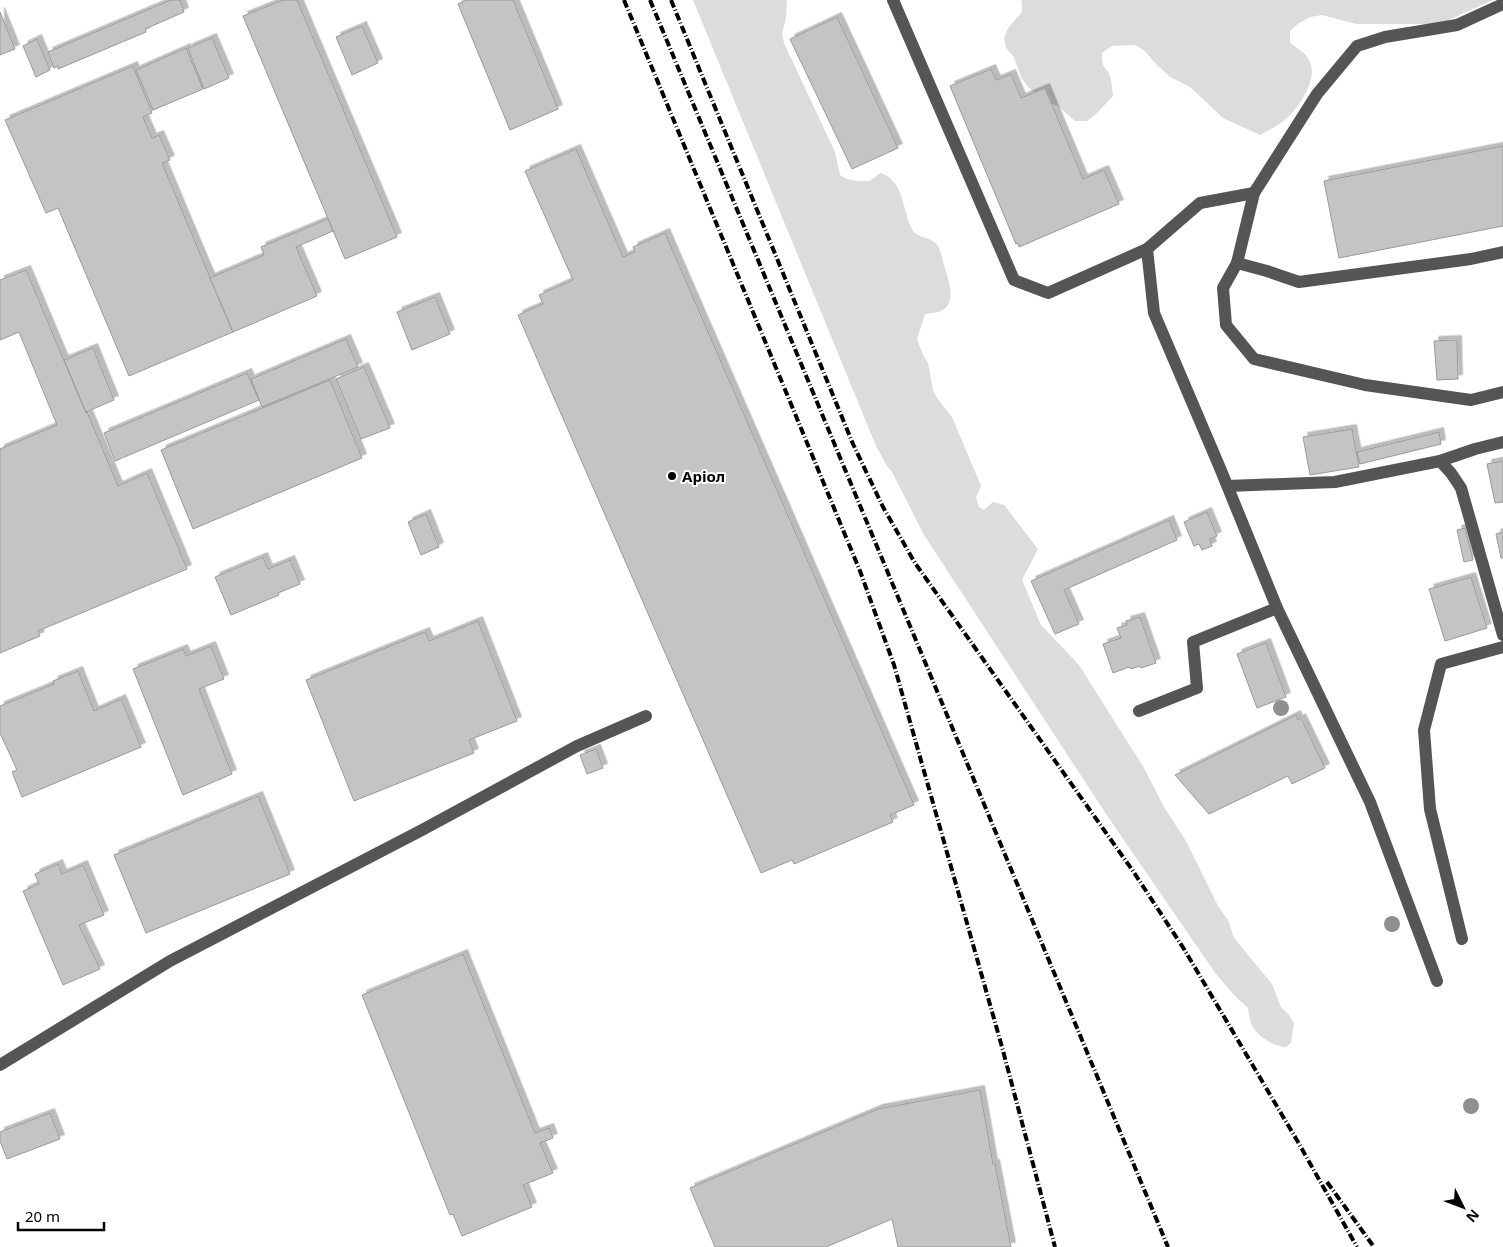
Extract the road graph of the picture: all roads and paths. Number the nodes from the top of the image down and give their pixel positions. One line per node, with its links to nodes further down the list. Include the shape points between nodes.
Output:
1 (893, 0): 4 (street, via 1014,280 1048,293)
2 (1503, 4): 3 (street, via 1457,25 1385,37 1357,46 1317,94)
3 (1254, 193): 4 (street, via 1200,203); 6 (street)
4 (1147, 249): 10 (street, via 1154,313)
5 (1503, 252): 6 (street, via 1299,282)
6 (1237, 263): 7 (street, via 1223,288 1226,325 1254,359 1365,385 1471,400)
7 (1503, 392)
8 (1503, 442): 9 (street)
9 (1440, 462): 10 (street, via 1335,482); 12 (street, via 1461,488)
10 (1228, 486): 11 (street)
11 (1277, 608): 14 (street, via 1193,642 1197,688); 17 (street, via 1370,802)
12 (1503, 635)
13 (1503, 647): 16 (street, via 1441,664 1424,730 1430,809)
14 (1139, 711)
15 (646, 716): 18 (street, via 577,746 170,961)
16 (1462, 939)
17 (1437, 981)
18 (0, 1065)

